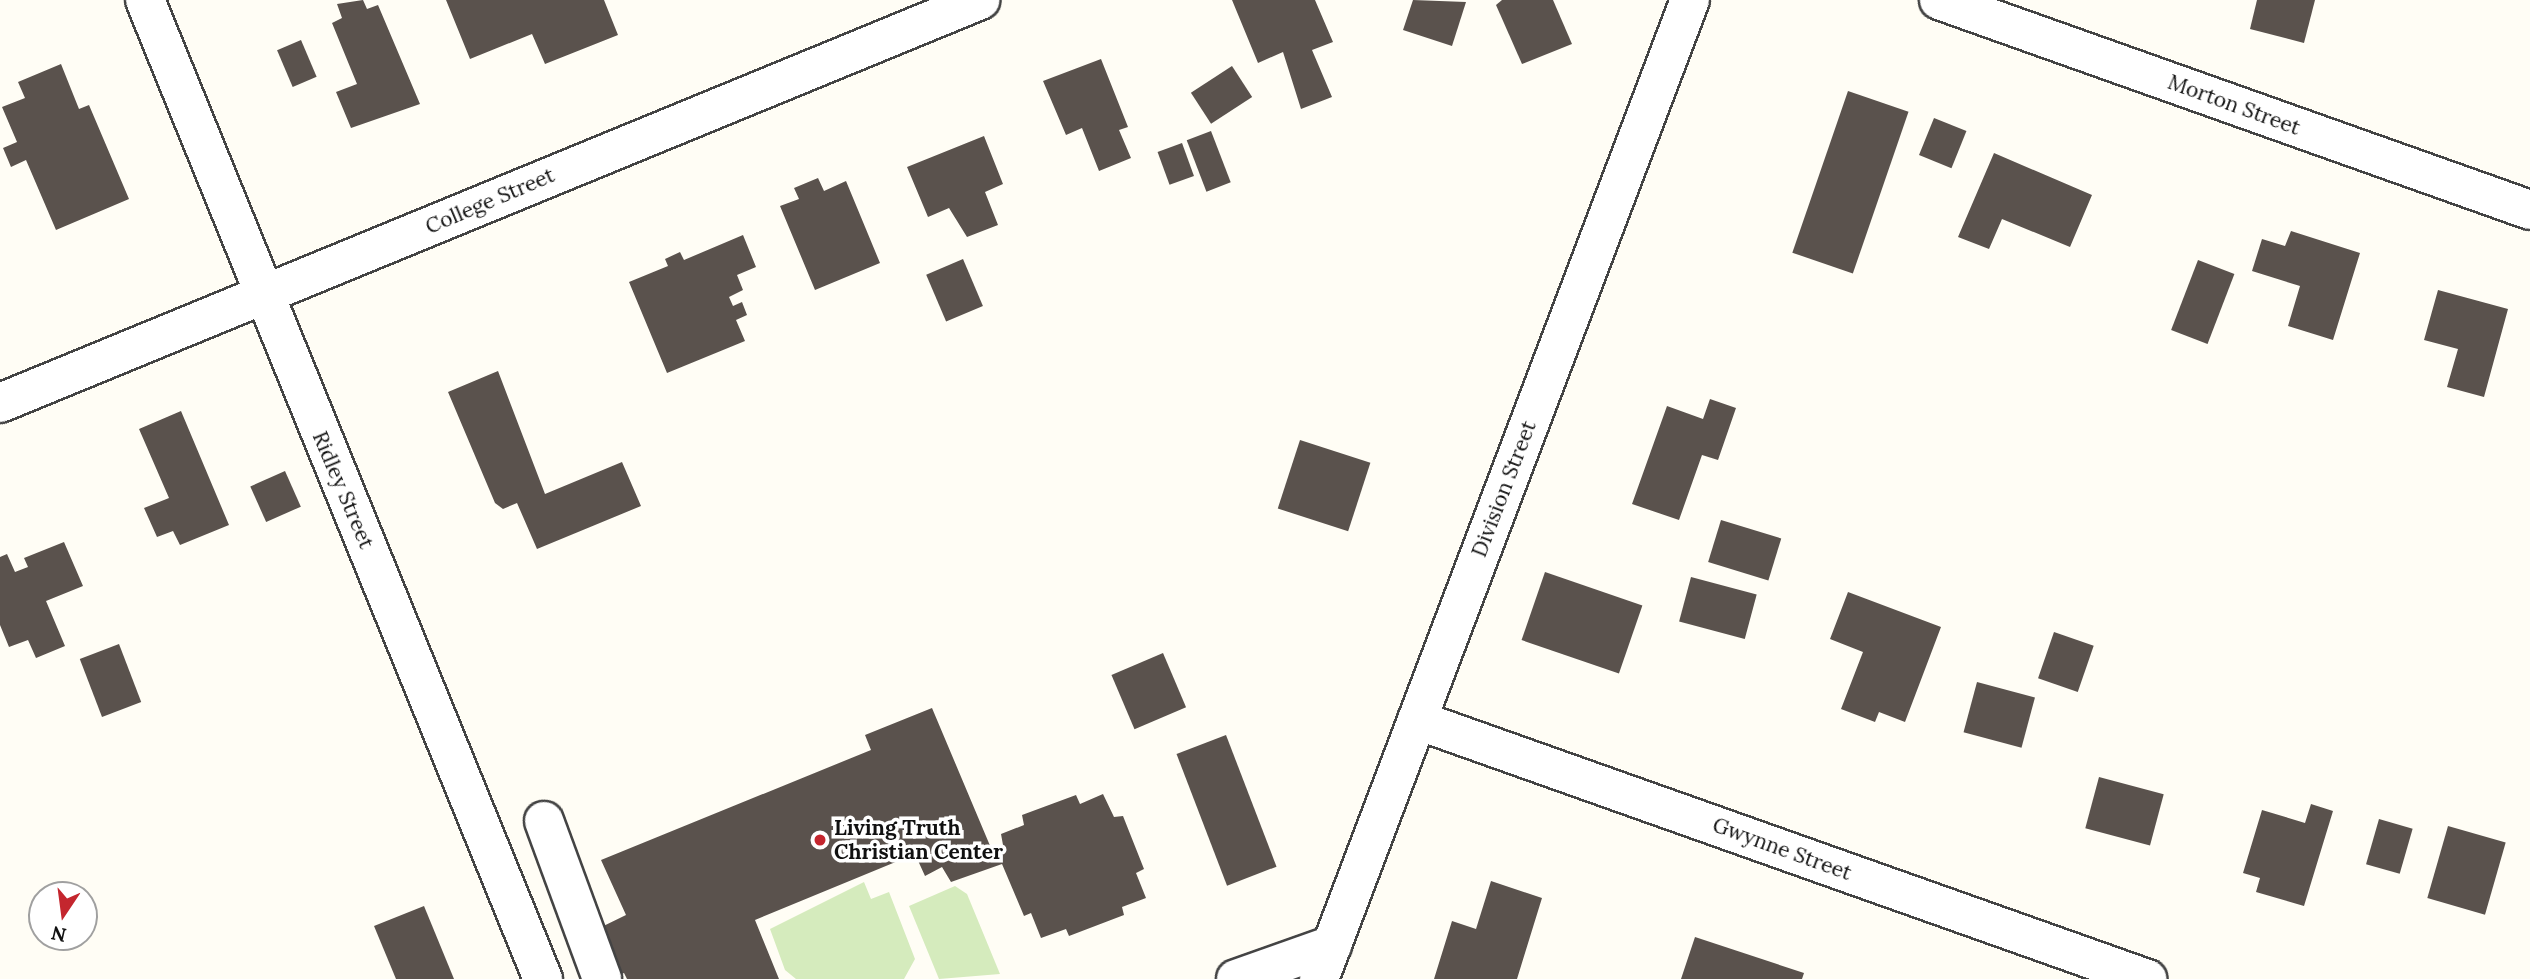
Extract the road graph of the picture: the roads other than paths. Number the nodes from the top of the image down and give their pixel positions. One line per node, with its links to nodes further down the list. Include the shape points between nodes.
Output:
1 (145, 0): 6 (street, Ridley Street)
2 (980, 0): 6 (street, College Street)
3 (1690, 0): 8 (street, Division Street)
4 (1938, 0): 5 (street, Morton Street)
5 (2530, 210)
6 (262, 296): 7 (street, College Street); 11 (street, Ridley Street)
7 (0, 403)
8 (1417, 720): 10 (street, Division Street); 14 (street, Gwynne Street)
9 (544, 821): 12 (street)
10 (1326, 962): 13 (street)
11 (543, 979)
12 (602, 979)
13 (1236, 979)
14 (2147, 979)

